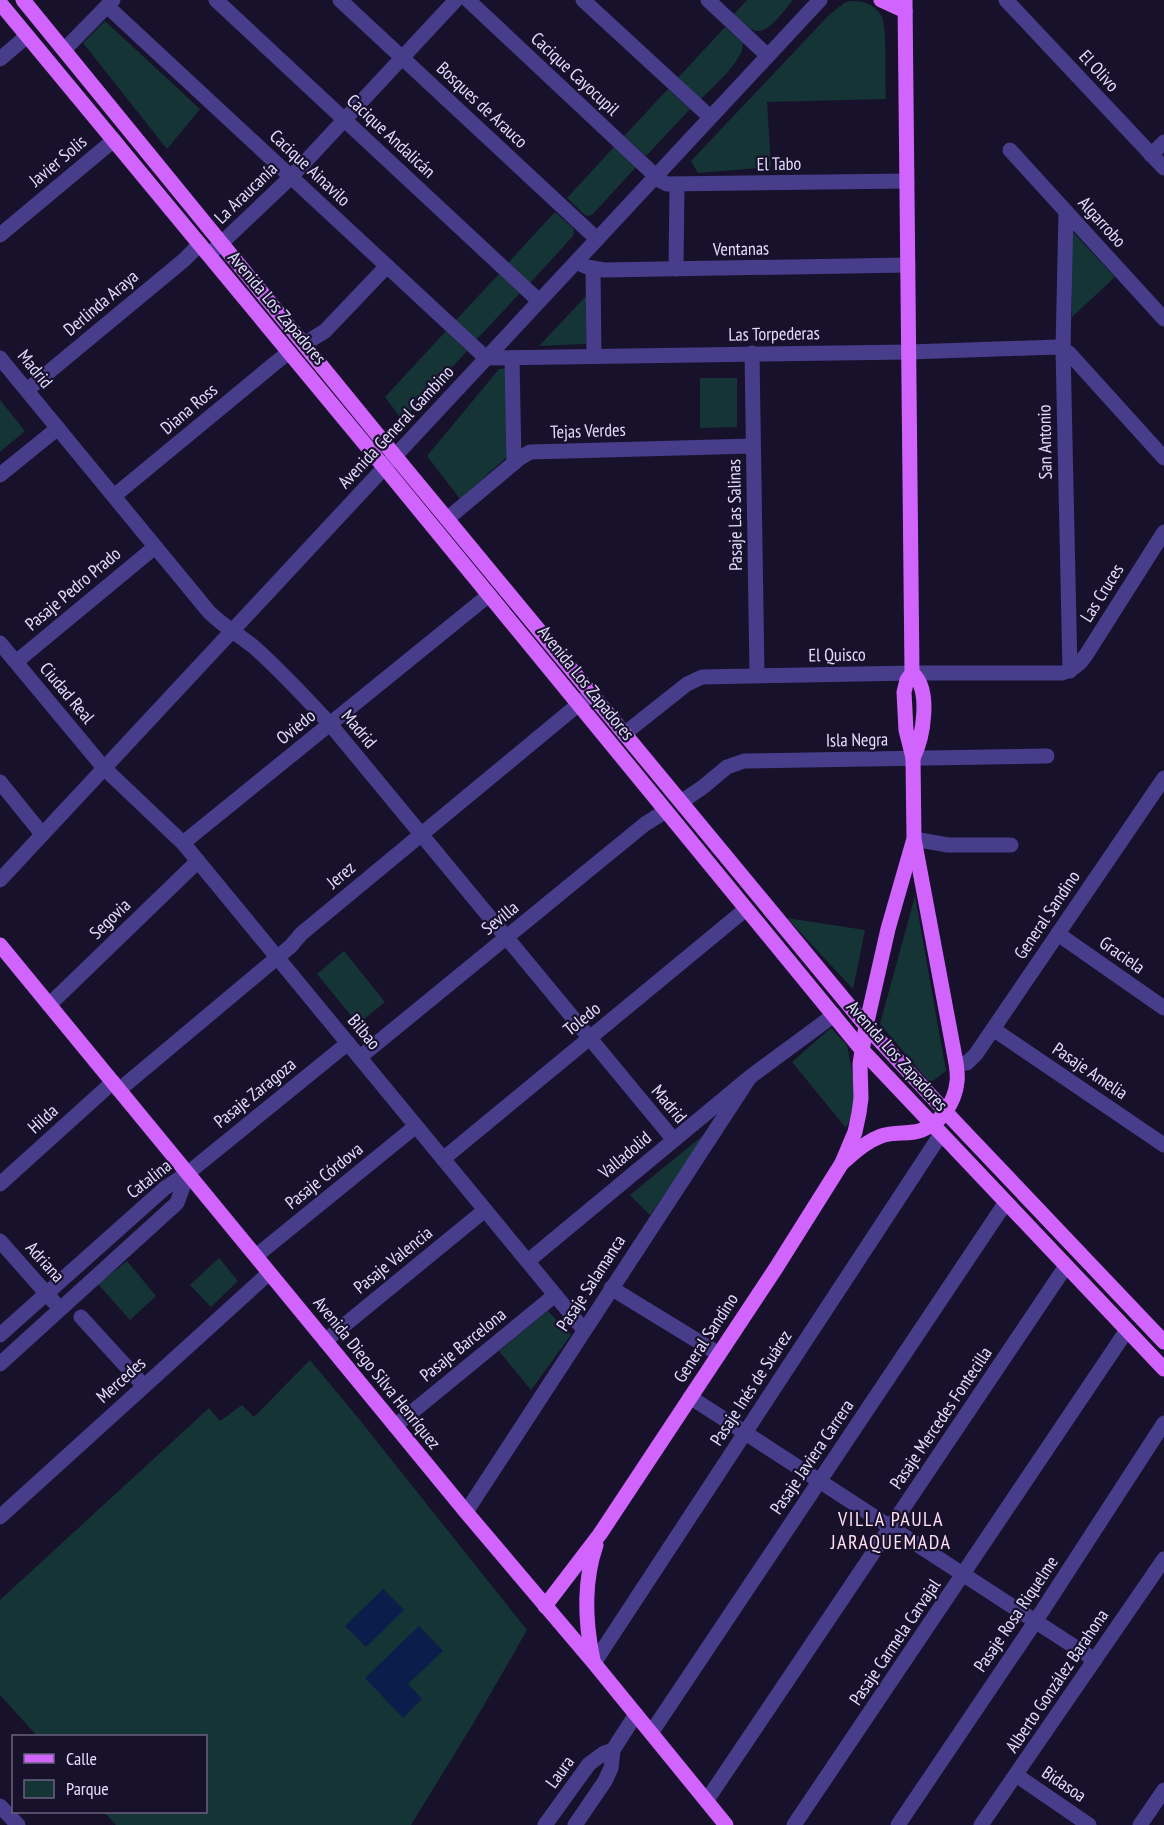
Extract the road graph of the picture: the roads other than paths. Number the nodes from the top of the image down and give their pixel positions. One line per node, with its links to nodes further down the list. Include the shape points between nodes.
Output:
1 (23, 0): 15 (main road, Avenida Los Zapadores)
2 (216, 0): 20 (street, Cacique Andalicán)
3 (340, 0): 17 (street, Bosques de Arauco)
4 (456, 0): 17 (street, La Araucanía)
5 (468, 0): 26 (street, Cacique Cayocupil)
6 (583, 0): 19 (street)
7 (708, 0): 16 (street)
8 (820, 0): 16 (street, Avenida General Gambino)
9 (881, 0): 13 (main road)
10 (1006, 0): 24 (street, El Olivo)
11 (0, 3): 14 (main road, Avenida Los Zapadores)
12 (110, 3): 15 (street); 27 (street, Cacique Ainavilo)
13 (905, 6): 28 (main road)
14 (27, 36): 18 (street); 21 (main road, Avenida Los Zapadores)
15 (64, 50): 33 (main road, Avenida Los Zapadores)
16 (768, 56): 19 (street, Avenida General Gambino)
17 (402, 58): 20 (street, La Araucanía); 32 (street, Bosques de Arauco)
18 (0, 59)
19 (710, 117): 26 (street, Avenida General Gambino)
20 (345, 119): 27 (street, La Araucanía); 40 (street, Cacique Andalicán)
21 (114, 140): 31 (street, Javier Solis); 34 (main road, Avenida Los Zapadores)
22 (1164, 142): 24 (street)
23 (1010, 150): 30 (street, Algarrobo)
24 (1151, 154): 25 (street, El Olivo)
25 (1164, 168)
26 (656, 176): 29 (street, El Tabo, via 667,184); 32 (street, Avenida General Gambino)
27 (291, 177): 33 (street, La Araucanía); 37 (street, Cacique Ainavilo)
28 (907, 181): 29 (street, El Tabo); 36 (main road)
29 (677, 185): 39 (street)
30 (1066, 212): 41 (street, Algarrobo); 43 (street, San Antonio)
31 (0, 235)
32 (597, 239): 35 (street, Avenida General Gambino)
33 (222, 244): 34 (street, La Araucanía); 42 (main road, Avenida Los Zapadores)
34 (204, 250): 44 (main road, Avenida Los Zapadores); 51 (street, Derlinda Araya, via 184,260)
35 (576, 262): 38 (street, Ventanas); 40 (street, Avenida General Gambino)
36 (908, 265): 39 (street, Ventanas); 45 (main road)
37 (387, 266): 42 (street, via 325,331); 49 (street, Cacique Ainavilo)
38 (593, 269): 39 (street, Ventanas); 47 (street)
39 (676, 269)
40 (539, 301): 49 (street, Avenida General Gambino)
41 (1164, 319)
42 (304, 344): 55 (main road, Avenida Los Zapadores)
43 (1063, 349): 45 (street, Las Torpederas); 54 (street); 66 (street, San Antonio)
44 (289, 352): 55 (main road, Avenida Los Zapadores); 58 (street, Diana Ross)
45 (909, 352): 46 (street, Las Torpederas); 67 (main road)
46 (752, 353): 47 (street, Las Torpederas); 53 (street, Pasaje Las Salinas)
47 (594, 356): 50 (street, Las Torpederas)
48 (0, 357): 51 (street, Madrid)
49 (486, 358): 50 (street, Las Torpederas); 55 (street, Avenida General Gambino)
50 (512, 358): 56 (street)
51 (27, 390): 52 (street, Madrid)
52 (58, 428): 57 (street); 58 (street, Madrid)
53 (753, 446): 56 (street, Tejas Verdes, via 535,452); 68 (street, Pasaje Las Salinas)
54 (1164, 458)
55 (390, 461): 59 (main road, Avenida Los Zapadores); 62 (main road, Avenida Los Zapadores); 63 (street, Avenida General Gambino)
56 (514, 463): 59 (street, Tejas Verdes)
57 (0, 475)
58 (114, 496): 61 (street, Madrid)
59 (447, 519): 69 (main road, Avenida Los Zapadores)
60 (1164, 532): 66 (street, Las Cruces, via 1086,655)
61 (155, 547): 63 (street, Madrid, via 209,612); 65 (street, Pasaje Pedro Prado)
62 (489, 595): 70 (main road, Avenida Los Zapadores); 71 (street, Oviedo)
63 (231, 632): 71 (street, Madrid, via 279,670); 75 (street, Avenida General Gambino)
64 (0, 643): 65 (street, Ciudad Real)
65 (16, 662): 75 (street, Ciudad Real)
66 (1070, 671): 67 (street, El Quisco)
67 (912, 673): 68 (street, El Quisco); 74 (main road, via 905,686 904,710)
68 (757, 675): 72 (street, El Quisco, via 695,680)
69 (591, 694): 70 (street, Jerez); 72 (main road, Avenida Los Zapadores)
70 (579, 704): 79 (main road, Avenida Los Zapadores); 81 (street, Jerez)
71 (330, 724): 81 (street, Madrid); 83 (street, Oviedo)
72 (624, 734): 78 (main road, Avenida Los Zapadores)
73 (1047, 756): 74 (street, Isla Negra)
74 (913, 759): 78 (street, Isla Negra, via 738,762); 82 (main road)
75 (104, 768): 80 (street, Avenida General Gambino); 83 (street, Bilbao)
76 (1164, 778): 90 (street, General Sandino)
77 (0, 782): 80 (street)
78 (681, 802): 97 (main road, Avenida Los Zapadores)
79 (666, 811): 89 (main road, Avenida Los Zapadores); 91 (street, Sevilla)
80 (42, 834): 86 (street, Avenida General Gambino)
81 (421, 834): 91 (street, Madrid); 93 (street, Jerez, via 301,934)
82 (914, 839): 84 (street, via 948,845); 87 (main road, General Sandino); 88 (main road)
83 (183, 843): 85 (street, Bilbao)
84 (1011, 845)
85 (198, 861): 93 (street, Bilbao); 95 (street, Segovia)
86 (0, 880)
87 (899, 890): 88 (main road); 97 (main road, General Sandino)
88 (924, 892): 103 (main road)
89 (746, 909): 96 (main road, Avenida Los Zapadores); 99 (street, Toledo)
90 (1058, 934): 94 (street, Graciela); 98 (street, General Sandino)
91 (507, 938): 99 (street, Madrid); 102 (street, Sevilla)
92 (0, 945): 95 (main road, Avenida Diego Silva Henríquez)
93 (278, 958): 100 (street, Bilbao); 105 (street, Jerez)
94 (1162, 1002)
95 (49, 1005): 105 (main road, Avenida Diego Silva Henríquez)
96 (834, 1015): 101 (main road, Avenida Los Zapadores); 104 (street, Valladolid)
97 (866, 1026): 101 (main road, General Sandino); 106 (main road, Avenida Los Zapadores)
98 (993, 1029): 103 (street, General Sandino, via 972,1059); 110 (street, Pasaje Amelia)
99 (590, 1038): 109 (street, Madrid); 111 (street, Toledo)
100 (348, 1042): 102 (street, Bilbao); 113 (street, Pasaje Zaragoza)
101 (862, 1050): 108 (main road, Avenida Los Zapadores); 112 (main road, General Sandino, via 859,1113)
102 (360, 1057): 107 (street, Bilbao)
103 (956, 1064): 106 (main road, General Sandino, via 958,1081)
104 (750, 1077): 109 (street, Valladolid); 124 (street, Pasaje Salamanca)
105 (116, 1086): 113 (main road, Avenida Diego Silva Henríquez); 114 (street, Hilda)
106 (945, 1112): 108 (main road, General Sandino); 133 (main road, Avenida Los Zapadores)
107 (416, 1126): 111 (street, Bilbao); 120 (street, Pasaje Córdova)
108 (936, 1129): 112 (main road, General Sandino, via 878,1137); 115 (main road, Avenida Los Zapadores); 141 (street, Pasaje Inés de Suárez)
109 (674, 1140): 121 (street, Valladolid)
110 (1164, 1145)
111 (443, 1159): 116 (street, Bilbao)
112 (842, 1163): 134 (main road, General Sandino)
113 (188, 1173): 117 (street, Catalina, via 165,1188); 119 (street, Catalina, via 177,1203); 120 (main road, Avenida Diego Silva Henríquez)
114 (4, 1174)
115 (1006, 1202): 122 (main road, Avenida Los Zapadores); 142 (street, Pasaje Javiera Carrera)
116 (486, 1210): 121 (street, Bilbao); 132 (street, Pasaje Valencia)
117 (113, 1235): 119 (street); 125 (street, Catalina)
118 (0, 1241): 125 (street, Adriana)
119 (125, 1250): 127 (street, Catalina)
120 (256, 1256): 123 (main road, Avenida Diego Silva Henríquez)
121 (528, 1261): 126 (street, Bilbao)
122 (1066, 1266): 130 (main road, Avenida Los Zapadores); 145 (street, Pasaje Mercedes Fontecilla)
123 (269, 1273): 132 (main road, Avenida Diego Silva Henríquez); 137 (street, Mercedes)
124 (612, 1288): 129 (street, Pasaje Salamanca); 134 (street)
125 (47, 1294): 127 (street, Adriana); 131 (street, Catalina)
126 (555, 1294): 129 (street, Bilbao); 140 (street, Pasaje Barcelona)
127 (60, 1309): 135 (street, Catalina)
128 (81, 1317): 137 (street)
129 (584, 1330): 143 (street, Pasaje Salamanca)
130 (1127, 1330): 136 (main road, Avenida Los Zapadores); 148 (street, Pasaje Carmela Carvajal)
131 (0, 1335)
132 (325, 1341): 140 (main road, Avenida Diego Silva Henríquez)
133 (1164, 1342)
134 (719, 1354): 138 (main road, General Sandino)
135 (0, 1364)
136 (1164, 1369)
137 (144, 1386): 144 (street, Mercedes)
138 (690, 1397): 141 (street); 146 (main road, General Sandino)
139 (1164, 1423): 150 (street, Pasaje Rosa Riquelme)
140 (395, 1426): 143 (main road, Avenida Diego Silva Henríquez)
141 (745, 1432): 142 (street); 152 (street, Pasaje Inés de Suárez)
142 (819, 1481): 145 (street); 154 (street, Pasaje Javiera Carrera)
143 (466, 1512): 149 (main road, Avenida Diego Silva Henríquez)
144 (0, 1517)
145 (890, 1527): 148 (street); 158 (street, Pasaje Mercedes Fontecilla)
146 (600, 1534): 149 (main road, General Sandino); 152 (main road, General Sandino, via 586,1598)
147 (1164, 1559): 151 (street, Alberto González Barahona)
148 (963, 1575): 150 (street); 164 (street, Pasaje Carmela Carvajal)
149 (545, 1606): 152 (main road, Avenida Diego Silva Henríquez)
150 (1035, 1622): 151 (street); 165 (street, Pasaje Rosa Riquelme)
151 (1095, 1660): 156 (street, Alberto González Barahona)
152 (594, 1663): 153 (main road, Avenida Diego Silva Henríquez)
153 (636, 1714): 154 (main road, Avenida Diego Silva Henríquez); 155 (street, Laura)
154 (651, 1733): 158 (main road, Avenida Diego Silva Henríquez)
155 (613, 1750): 161 (street, Laura, via 588,1764); 162 (street, Laura, via 605,1781)
156 (1016, 1775): 166 (street, Alberto González Barahona); 167 (street, Bidasoa)
157 (1164, 1790): 168 (street)
158 (707, 1800): 163 (main road, Avenida Diego Silva Henríquez)
159 (0, 1806): 160 (street)
160 (18, 1825)
161 (545, 1825)
162 (575, 1825)
163 (726, 1825)
164 (794, 1825)
165 (898, 1825)
166 (981, 1825)
167 (1089, 1825)
168 (1140, 1825)

